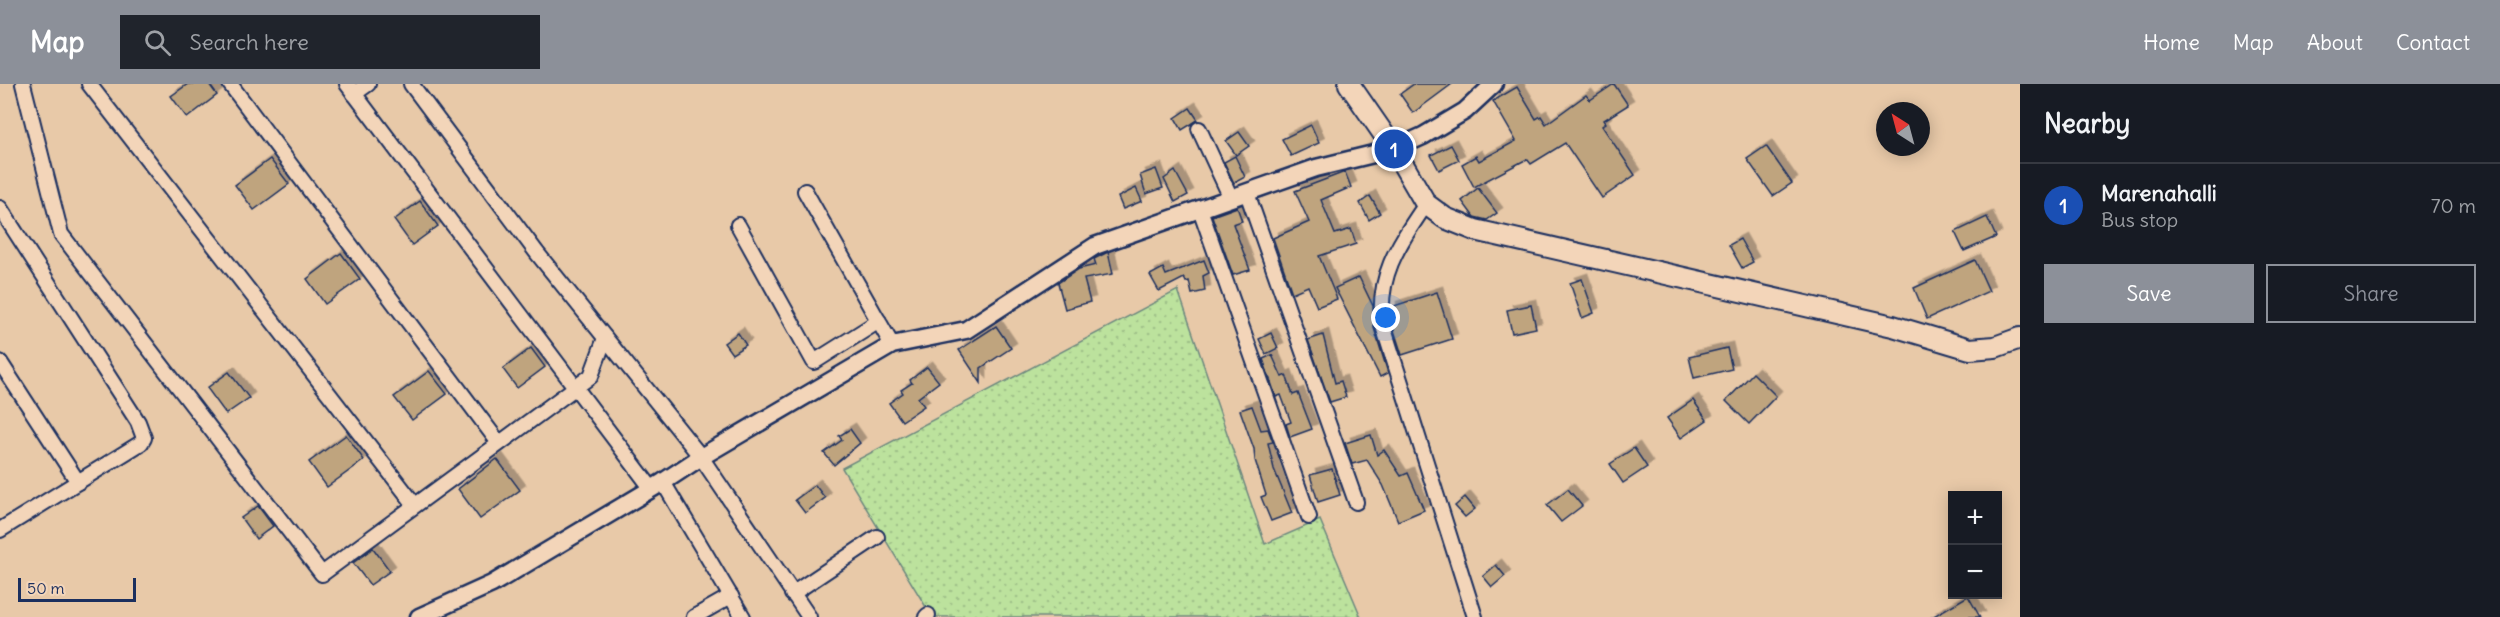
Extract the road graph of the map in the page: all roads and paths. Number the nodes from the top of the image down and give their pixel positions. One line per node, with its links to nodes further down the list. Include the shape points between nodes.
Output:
1 (23, 84): 28 (street, via 61,234 322,574)
2 (89, 84): 28 (street)
3 (230, 84): 23 (street)
4 (368, 84): 8 (street)
5 (411, 84): 18 (street)
6 (1349, 84): 10 (main road)
7 (1494, 84): 10 (street, via 1465,111)
8 (350, 89): 22 (street)
9 (1199, 129): 12 (street)
10 (1394, 149): 12 (street, via 1316,168); 13 (main road)
11 (805, 191): 17 (street)
12 (1239, 195): 15 (street); 27 (street)
13 (1426, 204): 19 (main road, via 1445,218 1475,230 1893,326 1970,349 1995,347); 38 (street, via 1392,261 1379,303)
14 (0, 208): 25 (street, via 143,432 141,443)
15 (1200, 209): 20 (street, via 1095,246 966,330); 29 (street)
16 (738, 225): 17 (street, via 814,362)
17 (879, 321): 20 (street)
18 (605, 338): 22 (street, via 591,376); 24 (street)
19 (2020, 338)
20 (892, 345): 24 (street)
21 (0, 362): 25 (street)
22 (576, 387): 23 (street); 26 (street)
23 (499, 443): 28 (street)
24 (701, 457): 26 (street); 32 (street)
25 (78, 482): 30 (street)
26 (658, 486): 33 (street); 34 (street, via 492,584)
27 (1356, 502)
28 (415, 505)
29 (1309, 517)
30 (2, 523)
31 (877, 537): 32 (street)
32 (792, 594): 37 (street)
33 (731, 596): 35 (street); 36 (street)
34 (419, 617)
35 (694, 617)
36 (744, 617)
37 (809, 617)
38 (1475, 617)

